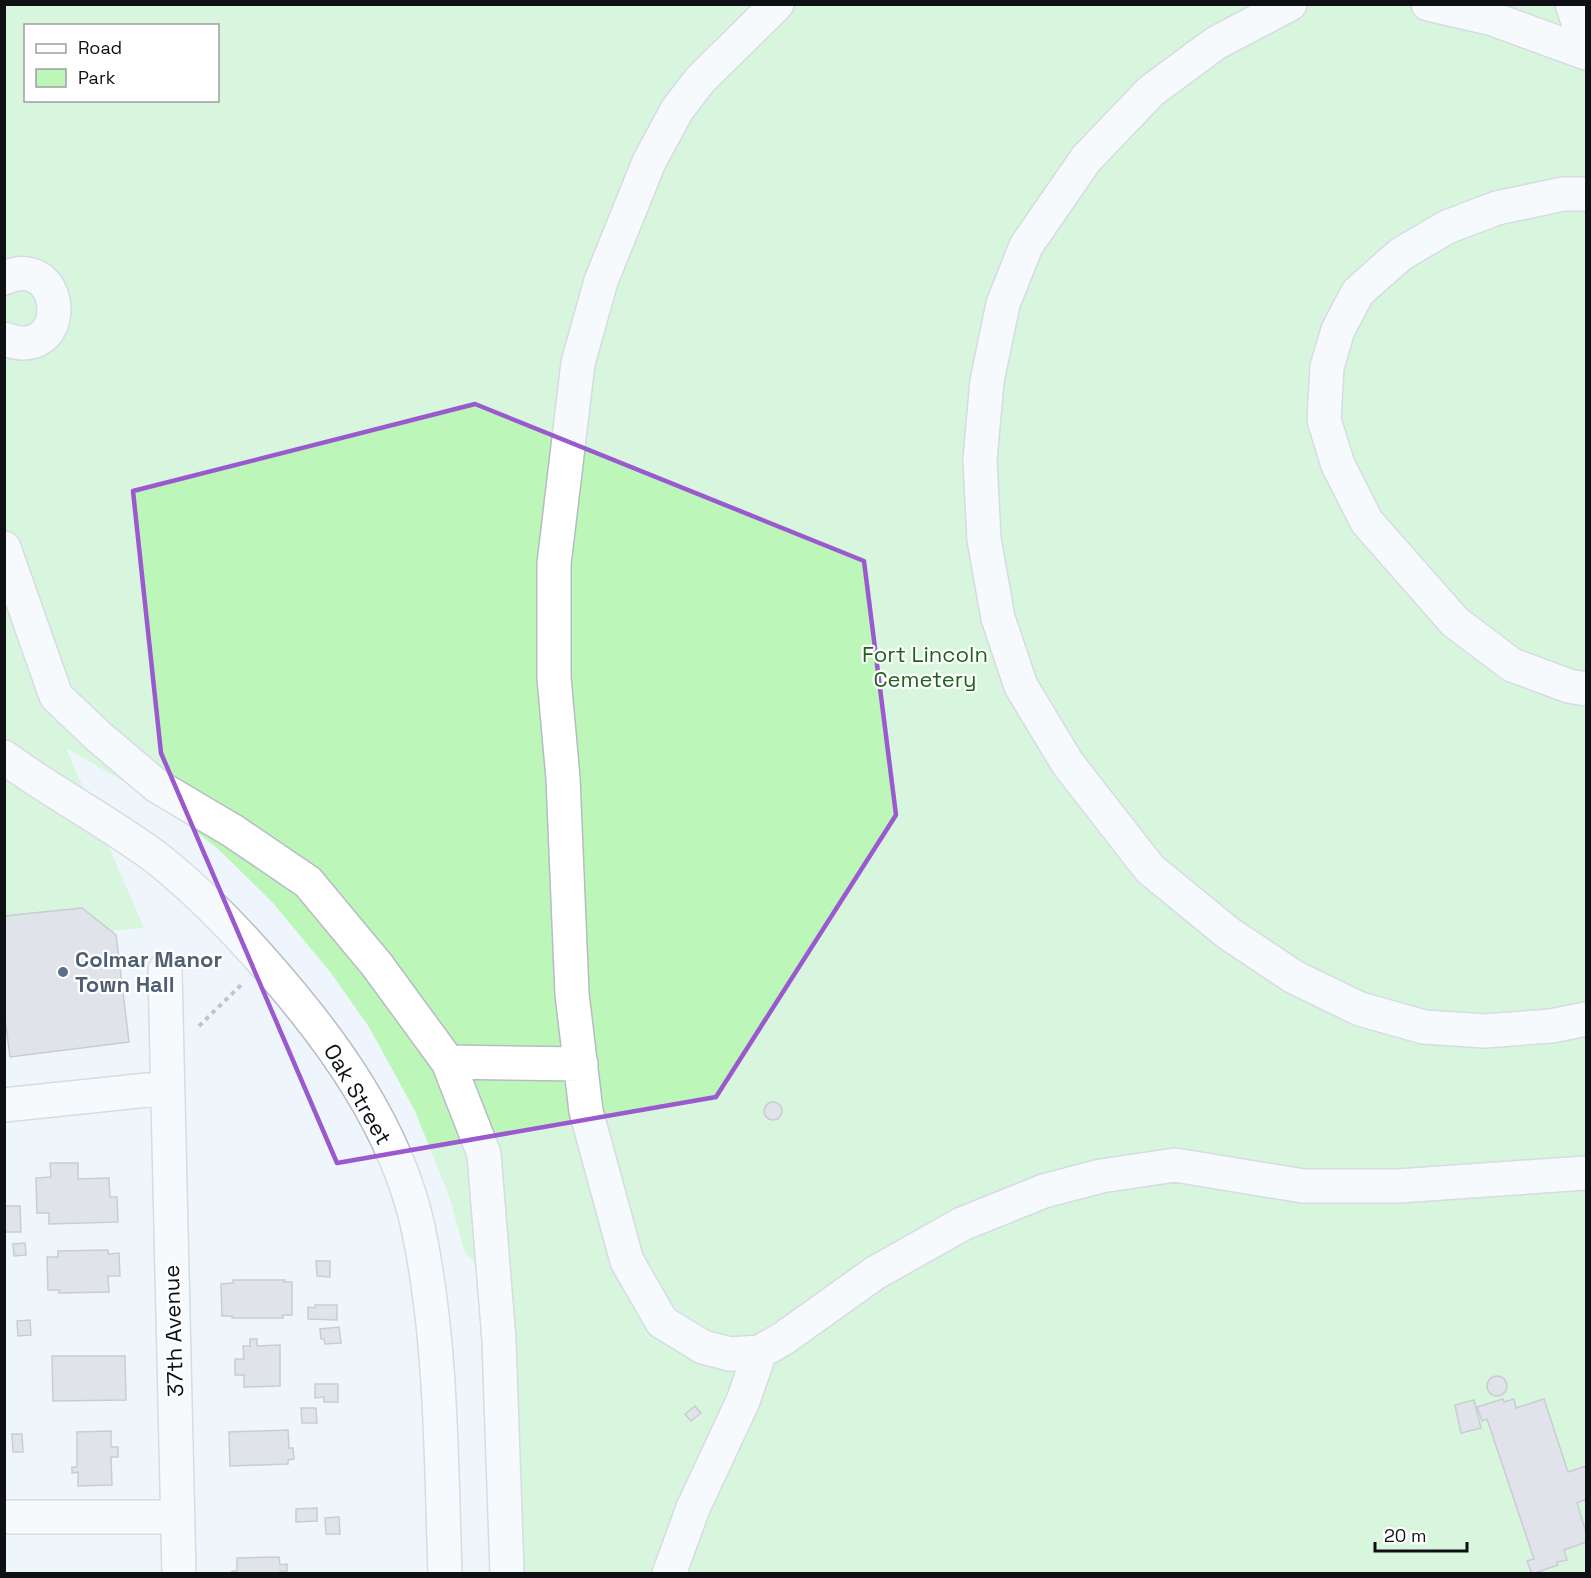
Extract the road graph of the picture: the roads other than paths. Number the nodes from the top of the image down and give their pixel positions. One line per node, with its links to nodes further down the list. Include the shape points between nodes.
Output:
1 (777, 4): 16 (street, via 700,80 677,110 649,162 602,280 578,363 554,564 554,655 572,994)
2 (1290, 4): 14 (street, via 1216,43 1151,91 1086,159 1026,246 1003,304 987,381 980,460 984,538 998,618 1022,686 1068,764 1150,869 1237,939 1294,977 1360,1009 1424,1027 1485,1031)
3 (1428, 4): 6 (street, via 1493,19)
4 (1572, 4): 5 (street)
5 (1587, 45)
6 (1587, 53)
7 (1587, 194): 11 (street, via 1563,194 1497,208 1447,227 1401,254 1358,292 1338,330 1327,367 1324,420 1338,465 1367,522 1455,622 1512,665)
8 (4, 278): 9 (street, via 24,274 45,284 55,303 55,314 52,325 36,340 14,343)
9 (4, 339)
10 (4, 548): 15 (street, via 56,696 157,786 308,882 377,965)
11 (1587, 689)
12 (4, 757): 24 (street, Oak Street, via 118,830 201,896 295,998 340,1057 374,1113 400,1170 417,1224 430,1294 437,1364)
13 (165, 969): 17 (street, 37th Avenue)
14 (1587, 1019)
15 (448, 1062): 16 (street); 25 (street, via 484,1154 499,1340)
16 (580, 1064): 20 (street, via 586,1111 608,1197 627,1261 645,1295 662,1322 703,1347 730,1354)
17 (167, 1088): 18 (street); 22 (street, 37th Avenue)
18 (4, 1105)
19 (1587, 1173): 20 (street, via 1398,1186 1303,1186 1175,1165 1101,1176 1044,1191 962,1224 875,1273)
20 (760, 1352): 26 (street)
21 (4, 1517): 22 (street)
22 (178, 1517): 23 (street, 37th Avenue)
23 (179, 1574)
24 (445, 1574)
25 (507, 1574)
26 (669, 1574)

